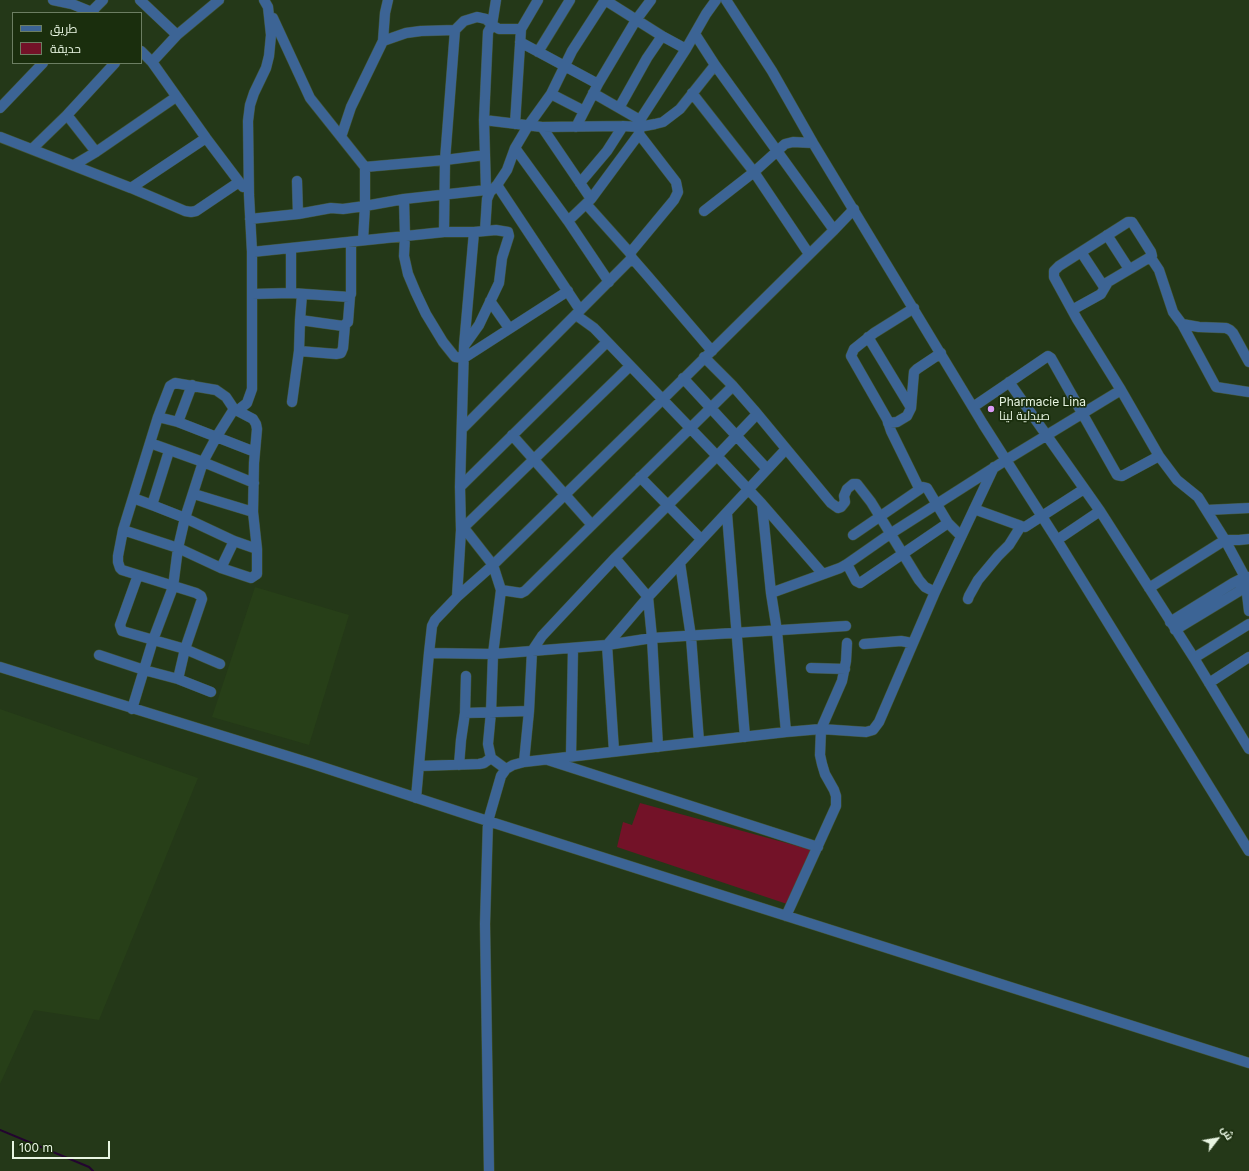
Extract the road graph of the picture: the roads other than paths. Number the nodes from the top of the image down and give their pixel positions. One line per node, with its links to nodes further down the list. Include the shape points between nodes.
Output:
1 (53, 0): 12 (street)
2 (103, 0): 16 (street)
3 (219, 0): 22 (street)
4 (388, 0): 24 (street, via 384,13)
5 (496, 0): 18 (street)
6 (538, 0): 19 (street)
7 (570, 0): 28 (street)
8 (605, 0): 17 (street); 33 (street)
9 (651, 0): 17 (street)
10 (716, 0): 21 (street)
11 (726, 0): 52 (street, via 772,71)
12 (74, 2): 15 (street)
13 (147, 2): 22 (street)
14 (266, 3): 50 (street, via 310,98); 68 (street, via 272,35 266,68 250,105)
15 (90, 12)
16 (93, 12)
17 (636, 20): 23 (street); 34 (street)
18 (492, 25): 19 (street, via 499,29); 20 (street, via 486,19 477,17 464,21); 42 (street, via 488,32)
19 (521, 29): 25 (street)
20 (455, 30): 24 (street, via 406,33); 58 (street)
21 (695, 34): 26 (street); 32 (street)
22 (178, 35): 29 (street)
23 (662, 36): 26 (street); 39 (street)
24 (383, 41): 50 (street, via 351,107)
25 (520, 42): 28 (street); 43 (street)
26 (686, 49): 48 (street)
27 (142, 52): 29 (street)
28 (538, 52): 33 (street)
29 (152, 62): 37 (street)
30 (42, 64): 38 (street)
31 (114, 64): 41 (street)
32 (715, 65): 35 (street); 56 (street)
33 (564, 67): 34 (street); 36 (street)
34 (595, 88): 39 (street); 40 (street)
35 (692, 92): 48 (street, via 680,109 671,116 655,124); 61 (street)
36 (551, 94): 40 (street); 44 (street)
37 (176, 97): 51 (street); 55 (street)
38 (0, 108)
39 (619, 108): 48 (street)
40 (584, 111): 47 (street)
41 (67, 115): 54 (street); 55 (street)
42 (484, 120): 43 (street); 57 (street)
43 (515, 124): 44 (street)
44 (528, 126): 46 (street); 53 (street)
45 (623, 126): 47 (street); 48 (street); 64 (street, via 607,151)
46 (542, 127): 47 (street); 64 (street)
47 (576, 127)
48 (639, 127): 70 (street); 89 (street, via 676,182 678,192)
49 (0, 137): 54 (street)
50 (341, 137): 60 (street)
51 (206, 138): 63 (street); 65 (street)
52 (813, 143): 56 (street, via 789,142); 72 (street)
53 (515, 148): 66 (street, via 507,170); 76 (street)
54 (32, 149): 59 (street)
55 (96, 152): 59 (street)
56 (776, 152): 61 (street); 77 (street)
57 (485, 154): 58 (street); 66 (street)
58 (445, 160): 60 (street); 67 (street)
59 (74, 165): 65 (street)
60 (365, 167): 71 (street)
61 (754, 172): 73 (street); 88 (street)
62 (297, 181): 74 (street)
63 (239, 182): 65 (street, via 191,212); 68 (street)
64 (580, 182): 70 (street)
65 (131, 188)
66 (491, 189): 67 (street); 78 (street, via 487,199); 94 (street)
67 (446, 194): 69 (street); 79 (street)
68 (249, 195): 75 (street)
69 (404, 199): 71 (street); 82 (street)
70 (589, 202): 76 (street); 89 (street)
71 (365, 206): 74 (street, via 331,208); 83 (street)
72 (854, 209): 77 (street); 100 (street)
73 (704, 211)
74 (298, 214): 75 (street)
75 (250, 219): 86 (street)
76 (568, 221): 92 (street)
77 (834, 230): 88 (street)
78 (485, 231): 80 (street); 99 (street, via 504,231 508,232 509,236 498,283)
79 (444, 232): 80 (street); 82 (street)
80 (474, 232): 109 (street)
81 (1107, 235): 87 (street); 90 (street, via 1132,222 1151,252); 91 (street)
82 (405, 236): 83 (street); 113 (street, via 404,256 416,293 442,342 455,357)
83 (363, 240): 84 (street)
84 (351, 242): 85 (street); 98 (street)
85 (291, 249): 86 (street); 95 (street)
86 (252, 252): 96 (street)
87 (1081, 252): 93 (street); 101 (street, via 1059,266 1053,274)
88 (809, 254): 112 (street)
89 (631, 256): 92 (street); 112 (street)
90 (1150, 258): 91 (street); 105 (street, via 1159,270 1174,312)
91 (1129, 269): 93 (street, via 1108,282)
92 (609, 282): 102 (street)
93 (1104, 288): 101 (street, via 1101,294)
94 (568, 291): 102 (street); 106 (street)
95 (291, 293): 96 (street); 97 (street)
96 (252, 294): 127 (street, via 252,389 247,403)
97 (302, 294): 98 (street, via 346,298); 103 (street)
98 (350, 296): 104 (street, via 348,322)
99 (490, 301): 106 (street); 109 (street, via 479,325)
100 (914, 308): 107 (street); 111 (street)
101 (1072, 310): 120 (street)
102 (578, 312): 108 (street); 134 (street)
103 (300, 320): 104 (street, via 340,326); 110 (street)
104 (345, 324): 110 (street, via 341,353)
105 (1182, 324): 114 (street, via 1230,330); 121 (street, via 1216,387)
106 (509, 328): 113 (street)
107 (868, 337): 126 (street); 132 (street, via 854,349 851,356)
108 (606, 342): 115 (street); 135 (street)
109 (464, 346): 113 (street)
110 (299, 351): 123 (street)
111 (941, 353): 124 (street); 126 (street, via 914,372)
112 (708, 354): 116 (street); 119 (street)
113 (464, 358): 134 (street)
114 (1249, 362)
115 (630, 366): 122 (street); 145 (street)
116 (683, 378): 122 (street); 125 (street)
117 (1009, 382): 124 (street); 129 (street, via 1046,356 1050,356); 137 (street)
118 (192, 385): 127 (street, via 222,393); 130 (street, via 172,384); 131 (street)
119 (733, 386): 125 (street); 128 (street)
120 (1121, 390): 129 (street); 144 (street)
121 (1249, 392)
122 (662, 399): 133 (street); 157 (street)
123 (292, 402)
124 (973, 407): 146 (street)
125 (711, 408): 133 (street); 136 (street)
126 (911, 408): 132 (street, via 904,418)
127 (236, 410): 138 (street); 142 (street, via 253,419 256,424)
128 (757, 414): 136 (street); 140 (street)
129 (1082, 414): 137 (street); 144 (street, via 1117,475 1124,475)
130 (158, 417): 131 (street); 139 (street)
131 (178, 422): 138 (street)
132 (888, 423): 153 (street)
133 (690, 428): 143 (street); 150 (street)
134 (462, 430): 152 (street)
135 (512, 435): 145 (street); 152 (street)
136 (736, 435): 143 (street); 149 (street)
137 (1047, 435): 146 (street); 154 (street)
138 (216, 436): 142 (street); 147 (street)
139 (150, 443): 141 (street); 158 (street)
140 (786, 449): 149 (street); 169 (street, via 826,499 835,506 838,508 844,505 847,489 856,484)
141 (169, 451): 147 (street); 160 (street)
142 (255, 452): 151 (street)
143 (718, 456): 155 (street); 162 (street)
144 (1159, 456): 165 (street, via 1176,480 1198,497)
145 (534, 460): 157 (street); 175 (street)
146 (1006, 460): 148 (street); 170 (street)
147 (203, 462): 151 (street); 156 (street)
148 (994, 467): 161 (street); 164 (street)
149 (768, 469): 155 (street)
150 (640, 477): 162 (street); 173 (street)
151 (254, 483): 167 (street)
152 (460, 487): 175 (street)
153 (919, 488): 161 (street, via 926,488); 169 (street)
154 (1084, 489): 166 (street); 170 (street)
155 (749, 490): 159 (street); 168 (street)
156 (194, 494): 167 (street); 171 (street)
157 (565, 494): 173 (street); 191 (street)
158 (133, 498): 160 (street); 176 (street)
159 (762, 504): 193 (street); 201 (street)
160 (152, 505): 171 (street)
161 (936, 505): 172 (street); 177 (street)
162 (668, 506): 180 (street); 188 (street)
163 (1249, 508): 165 (street)
164 (974, 509): 174 (street); 179 (street)
165 (1207, 510): 183 (street)
166 (1100, 511): 182 (street); 198 (street)
167 (253, 512): 186 (street)
168 (727, 514): 180 (street); 210 (street)
169 (880, 516): 177 (street); 178 (street)
170 (1042, 516): 174 (street, via 1029,525); 182 (street)
171 (185, 518): 184 (street); 185 (street)
172 (948, 523): 179 (street); 187 (street)
173 (592, 525): 199 (street, via 525,591 521,593)
174 (1021, 526): 204 (street, via 1009,545 978,580)
175 (462, 529): 191 (street); 202 (street)
176 (123, 530): 185 (street); 194 (street, via 118,565 122,570)
177 (890, 534): 187 (street); 190 (street)
178 (853, 535)
179 (960, 536): 200 (street)
180 (701, 539): 189 (street)
181 (1249, 539): 183 (street)
182 (1057, 540): 256 (street)
183 (1225, 540): 195 (street); 198 (street)
184 (234, 542): 186 (street); 192 (street)
185 (178, 548): 192 (street); 196 (street)
186 (257, 549): 192 (street, via 255,576 251,578)
187 (903, 554): 190 (street, via 860,583 856,581); 200 (street, via 921,583)
188 (615, 558): 203 (street); 220 (street, via 550,627)
189 (680, 563): 203 (street); 211 (street)
190 (847, 564): 193 (street)
191 (493, 565): 199 (street); 202 (street)
192 (221, 568)
193 (822, 573): 201 (street)
194 (138, 575): 196 (street); 213 (street, via 120,628 122,631)
195 (1247, 577): 197 (street); 208 (street)
196 (173, 586): 213 (street); 219 (street, via 199,594 202,599)
197 (1248, 587): 205 (street); 208 (street)
198 (1149, 588): 208 (street)
199 (501, 590): 222 (street)
200 (935, 592): 215 (street)
201 (771, 593): 209 (street)
202 (457, 597): 221 (street, via 432,626)
203 (648, 597): 212 (street); 217 (street)
204 (968, 600)
205 (1249, 611)
206 (1249, 624): 225 (street)
207 (846, 626): 209 (street)
208 (1173, 626): 225 (street)
209 (777, 631): 210 (street); 240 (street)
210 (737, 634): 211 (street); 241 (street)
211 (691, 637): 212 (street); 242 (street)
212 (652, 638): 217 (street); 243 (street)
213 (153, 640): 219 (street); 230 (street)
214 (847, 643): 229 (street)
215 (912, 643): 216 (street, via 901,641); 239 (street, via 879,722 873,730 866,732)
216 (864, 644)
217 (607, 645): 218 (street); 245 (street)
218 (573, 648): 220 (street); 246 (street)
219 (184, 649): 226 (street); 232 (street)
220 (532, 651): 222 (street); 236 (street)
221 (429, 653): 222 (street); 251 (street)
222 (493, 654): 237 (street)
223 (98, 655): 230 (street)
224 (1249, 657): 233 (street)
225 (1194, 658): 233 (street)
226 (220, 664)
227 (0, 667): 235 (street)
228 (811, 668): 229 (street)
229 (845, 669): 239 (street)
230 (144, 670): 232 (street); 235 (street)
231 (466, 676): 238 (street)
232 (178, 679): 234 (street)
233 (1209, 683): 244 (street)
234 (211, 692)
235 (132, 709): 253 (street)
236 (529, 711): 237 (street); 249 (street)
237 (491, 712): 238 (street); 247 (street, via 488,744)
238 (465, 713): 250 (street)
239 (821, 729): 240 (street); 255 (street, via 820,755 837,802)
240 (786, 732): 241 (street)
241 (745, 737): 242 (street)
242 (699, 742): 243 (street)
243 (658, 747): 245 (street)
244 (1249, 749)
245 (614, 751): 246 (street)
246 (571, 756): 248 (street)
247 (491, 758): 250 (street, via 484,763); 252 (street)
248 (545, 759): 249 (street); 255 (street)
249 (524, 762): 252 (street)
250 (459, 765): 251 (street)
251 (419, 766): 253 (street)
252 (506, 769): 254 (street, via 497,785)
253 (416, 798): 254 (street)
254 (488, 821): 257 (street); 259 (street, via 485,924)
255 (818, 848): 257 (street)
256 (1249, 851)
257 (786, 916): 258 (street)
258 (1249, 1063)
259 (489, 1171)

